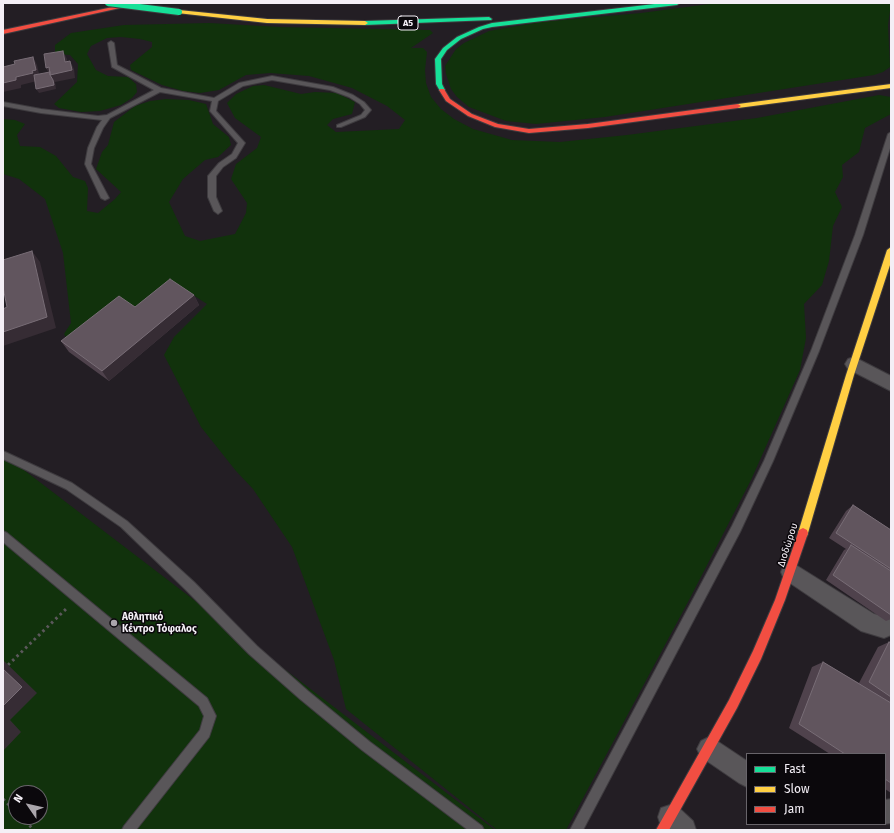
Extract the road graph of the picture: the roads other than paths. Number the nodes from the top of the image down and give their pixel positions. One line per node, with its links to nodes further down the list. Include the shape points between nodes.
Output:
1 (108, 3): 5 (main road, Α5, bridge, via 267,20 399,23 482,19)
2 (140, 3): 9 (main road)
3 (160, 3): 8 (main road, Α5, via 279,15 358,18)
4 (597, 3): 7 (main road)
5 (636, 3)
6 (677, 3): 11 (main road, via 492,25 476,30 452,43 441,54 437,66 439,84 448,100 470,115 497,126 529,130 588,126)
7 (559, 7)
8 (495, 13)
9 (3, 32)
10 (111, 43): 12 (lane, via 114,66)
11 (891, 86)
12 (159, 90): 13 (lane); 15 (lane)
13 (215, 100): 16 (lane, via 241,84 272,78 331,88 351,96 368,110 363,116); 19 (lane, via 213,111 242,143 234,156 221,165 212,176 212,197)
14 (3, 104): 15 (lane, via 70,116)
15 (108, 117): 18 (lane, via 100,127 91,148 88,164)
16 (339, 126)
17 (891, 134): 33 (lane, via 859,235 818,345 768,461 736,529)
18 (105, 198)
19 (218, 211)
20 (891, 250): 21 (main road, Διοδώρου)
21 (886, 280): 22 (main road, Διοδώρου)
22 (854, 364): 23 (street); 26 (main road, Διοδώρου)
23 (891, 384)
24 (3, 455): 32 (lane, via 69,486 124,524 253,650 304,695 366,746)
25 (3, 536): 31 (lane, via 203,702 210,716 205,733)
26 (791, 572): 27 (street, via 870,623 884,627); 28 (main road, Διοδώρου, via 757,655)
27 (891, 624)
28 (709, 749): 29 (street); 30 (main road, Διοδώρου)
29 (746, 774)
30 (672, 826)
31 (128, 830)
32 (478, 830)
33 (576, 830)

